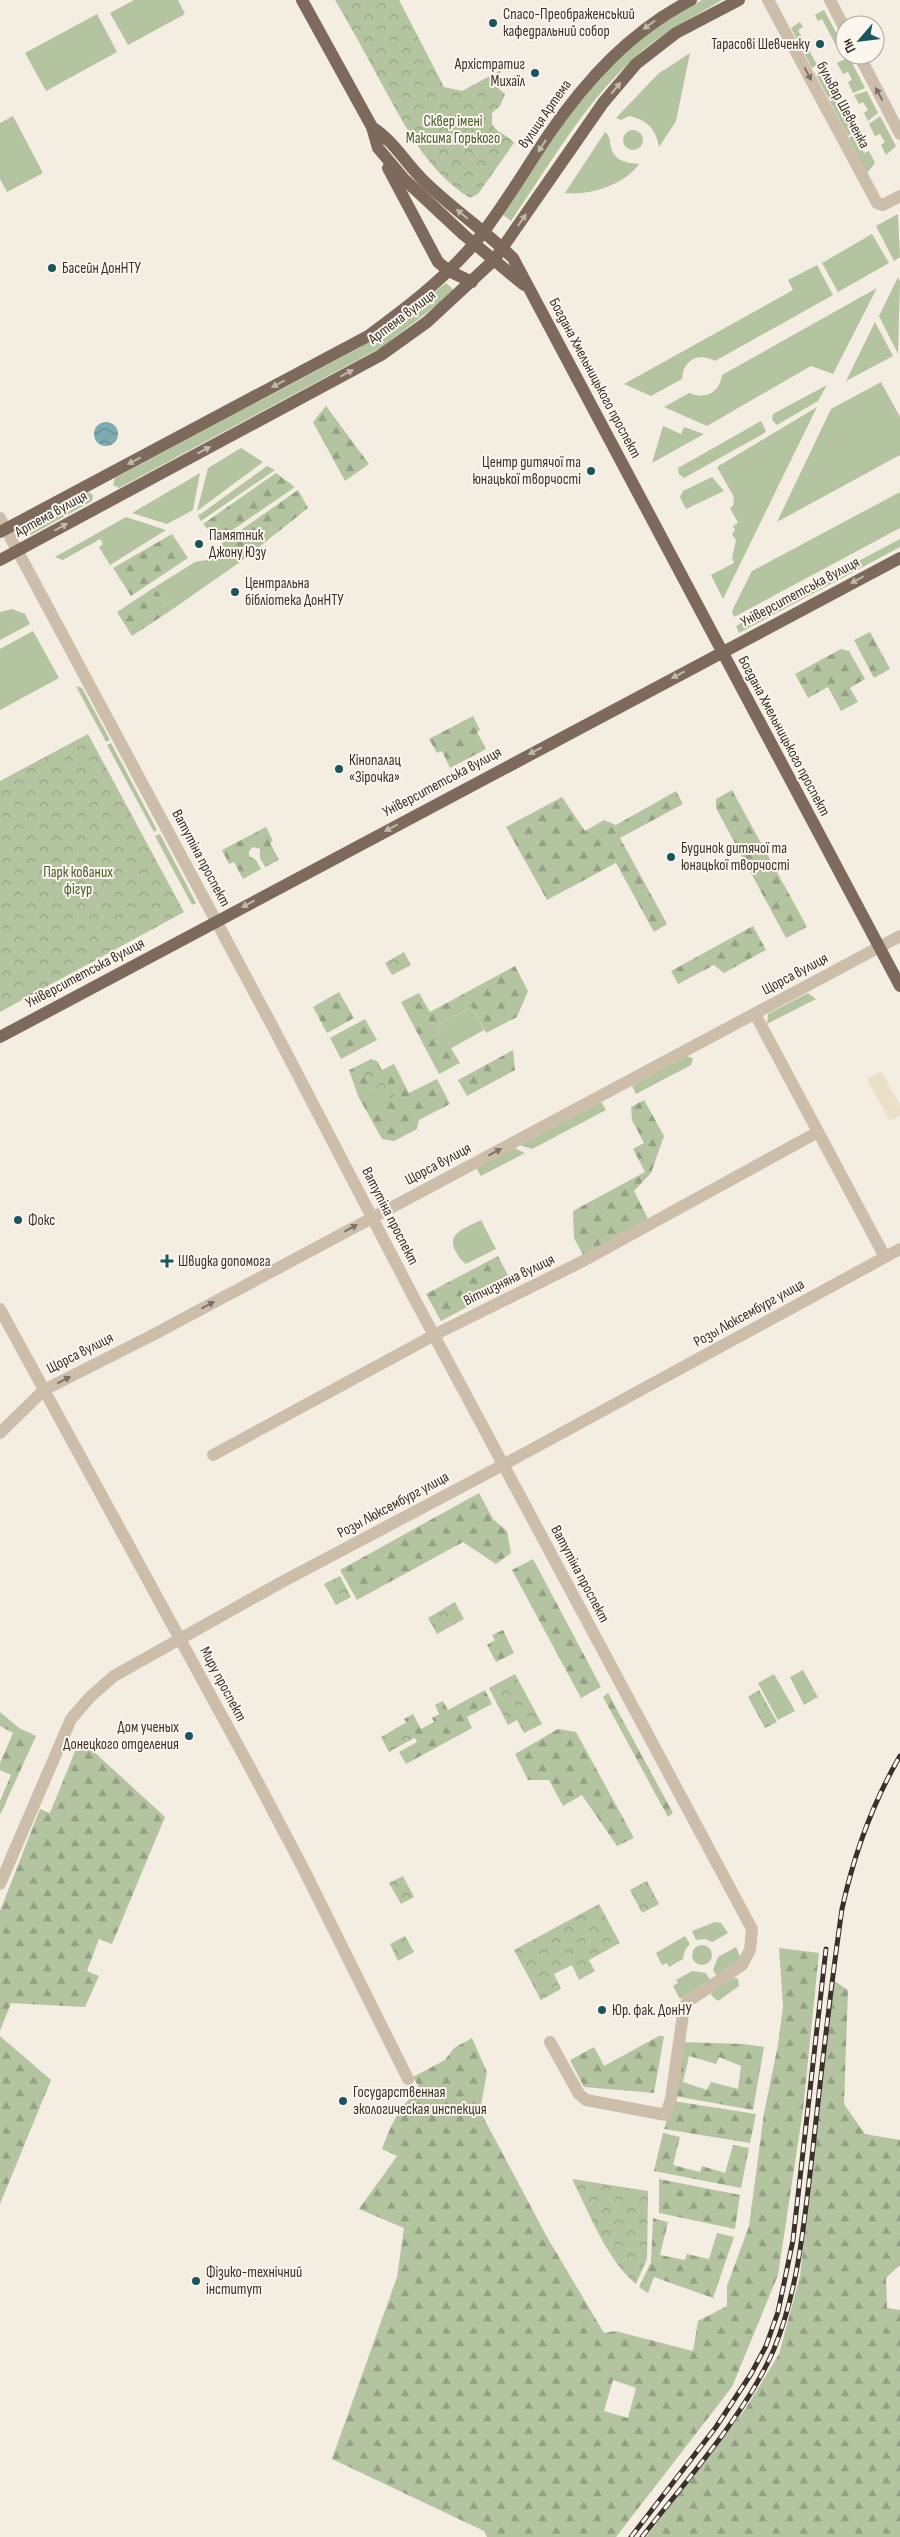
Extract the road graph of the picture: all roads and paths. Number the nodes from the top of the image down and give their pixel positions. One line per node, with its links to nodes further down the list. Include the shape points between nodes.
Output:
1 (302, 0): 8 (main road, Богдана Хмельницького проспект)
2 (690, 0): 12 (main road, вулиця Артема, one-way to 12, via 639,32 587,84)
3 (739, 0): 14 (main road, Артема вулиця, one-way to 3, via 603,104 636,64 676,33)
4 (768, 0): 11 (street, бульвар Шевченка, one-way to 11, via 876,203 883,204)
5 (830, 0): 6 (street)
6 (838, 15)
7 (863, 65): 9 (street, one-way to 7)
8 (372, 127): 10 (main road, Богдана Хмельницького проспект); 12 (main road, Богдана Хмельницького проспект, one-way to 8, via 425,183 387,137)
9 (900, 134)
10 (378, 148): 13 (main road, Богдана Хмельницького проспект, via 405,180); 16 (main road, via 438,262)
11 (900, 196)
12 (483, 232): 13 (main road, вулиця Артема); 14 (main road, Богдана Хмельницького проспект)
13 (474, 244): 15 (main road, Богдана Хмельницького проспект); 16 (main road, вулиця Артема)
14 (503, 248): 15 (main road, Артема вулиця); 18 (main road, Богдана Хмельницького проспект, via 513,258)
15 (494, 260): 17 (main road, Артема вулиця); 18 (main road, Богдана Хмельницького проспект)
16 (449, 271): 17 (main road); 19 (main road, Артема вулиця, one-way to 19, via 368,336)
17 (472, 282): 20 (main road, Артема вулиця, one-way to 17, via 381,355)
18 (529, 288): 25 (main road, Богдана Хмельницького проспект)
19 (86, 487): 20 (main road, via 99,493 101,501); 21 (main road, Артема вулиця)
20 (96, 508): 22 (main road, Артема вулиця, one-way to 20)
21 (2, 526): 22 (street, Ватутіна проспект)
22 (18, 550): 24 (main road, Артема вулиця); 26 (street, Ватутіна проспект)
23 (900, 558): 25 (main road, Університетська вулиця, one-way to 25)
24 (0, 560)
25 (721, 652): 26 (main road, Університетська вулиця, one-way to 26); 28 (main road, Богдана Хмельницького проспект)
26 (216, 921): 31 (main road, Університетська вулиця); 33 (street, Ватутіна проспект)
27 (900, 936): 28 (street, Щорса вулиця)
28 (879, 947): 29 (main road, Богдана Хмельницького проспект); 30 (street, Щорса вулиця)
29 (900, 986)
30 (754, 1014): 32 (street); 33 (street, Щорса вулиця, one-way to 30)
31 (0, 1037)
32 (818, 1132): 35 (street); 37 (street, Вітчизняна вулиця, via 581,1262)
33 (372, 1218): 37 (street, Ватутіна проспект); 38 (street, Щорса вулиця, one-way to 33)
34 (900, 1249): 35 (street, Розы Люксембург улица)
35 (885, 1257): 41 (street, Розы Люксембург улица)
36 (0, 1309): 38 (street, Миру проспект)
37 (434, 1336): 40 (street, Вітчизняна вулиця); 41 (street, Ватутіна проспект)
38 (44, 1390): 39 (street, Щорса вулиця); 42 (street, Миру проспект)
39 (0, 1433)
40 (213, 1454)
41 (503, 1465): 42 (street, Розы Люксембург улица); 44 (street, Ватутіна проспект, via 752,1929 750,1950 742,1965 684,2008 666,2115 586,2100 579,2094)
42 (180, 1638): 43 (street, Розы Люксембург улица, via 114,1676 71,1719); 45 (street, Миру проспект, via 299,1860)
43 (0, 1884)
44 (550, 2042)
45 (408, 2079)

